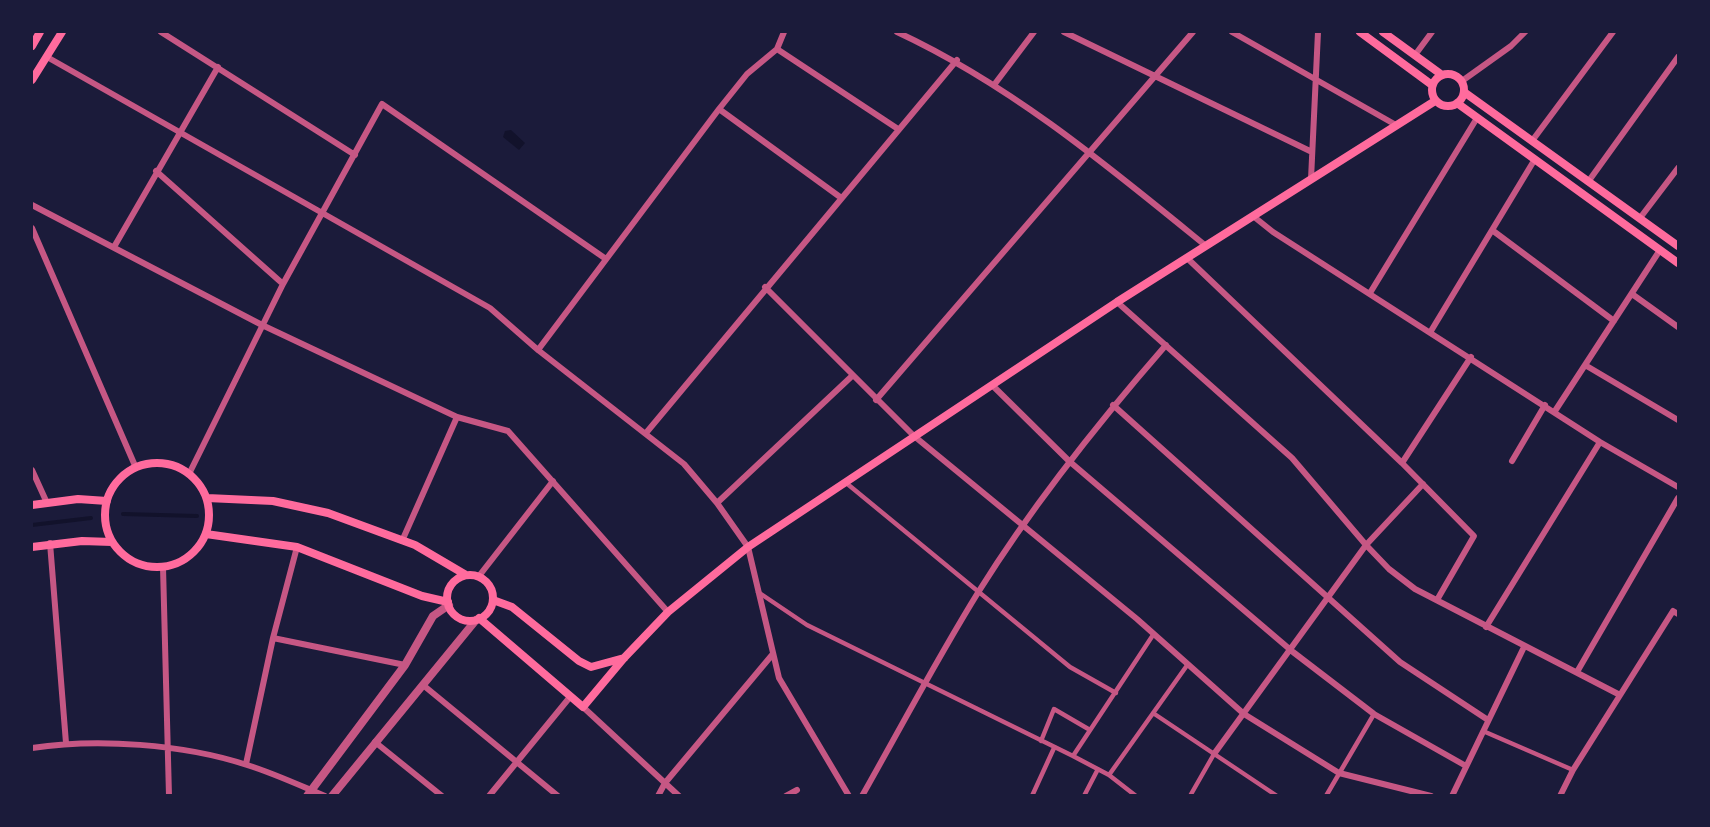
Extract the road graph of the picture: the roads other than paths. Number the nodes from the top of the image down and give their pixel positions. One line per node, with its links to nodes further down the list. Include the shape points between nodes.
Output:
1 (40, 32): 18 (main road)
2 (62, 32): 21 (main road)
3 (161, 32): 24 (street)
4 (784, 32): 19 (street)
5 (897, 32): 17 (street)
6 (917, 32): 17 (street)
7 (1034, 32): 30 (street)
8 (1064, 32): 25 (street)
9 (1193, 32): 25 (street)
10 (1232, 32): 27 (street)
11 (1318, 32): 27 (street)
12 (1360, 32): 31 (main road)
13 (1383, 32): 20 (main road)
14 (1432, 32): 20 (street)
15 (1525, 32): 29 (street)
16 (1612, 32): 40 (street)
17 (913, 39): 23 (street)
18 (32, 46)
19 (777, 49): 35 (street, via 747,74); 38 (street)
20 (1415, 55): 26 (main road)
21 (47, 57): 28 (main road); 39 (street)
22 (1678, 57): 48 (street)
23 (957, 60): 30 (street); 38 (street)
24 (218, 68): 39 (street); 43 (street)
25 (1156, 75): 41 (street); 42 (street)
26 (1442, 75): 29 (main road, via 1453,75); 31 (main road)
27 (1315, 79): 37 (street); 41 (street)
28 (32, 80)
29 (1462, 81): 32 (main road)
30 (994, 85): 42 (street)
31 (1432, 85): 33 (main road)
32 (1464, 92): 34 (main road); 40 (main road)
33 (1435, 100): 34 (main road, via 1443,106); 37 (main road)
34 (1457, 103): 36 (main road)
35 (719, 109): 49 (street); 61 (street)
36 (1477, 118): 44 (main road); 65 (street)
37 (1396, 125): 47 (main road)
38 (898, 129): 49 (street)
39 (178, 133): 46 (street); 51 (street)
40 (1532, 141): 48 (main road)
41 (1312, 152): 47 (street)
42 (1090, 153): 56 (street); 78 (street)
43 (354, 155): 51 (street); 61 (street, via 382,104)
44 (1535, 159): 55 (street); 59 (main road)
45 (1678, 168): 53 (street)
46 (156, 171): 58 (street); 63 (street)
47 (1311, 179): 52 (main road)
48 (1588, 182): 53 (main road)
49 (840, 197): 64 (street)
50 (32, 205): 58 (street)
51 (322, 212): 63 (street); 73 (street, via 490,308)
52 (1253, 216): 56 (main road); 65 (street)
53 (1640, 218): 57 (main road)
54 (32, 228): 90 (street)
55 (1492, 230): 68 (street); 71 (street)
56 (1206, 246): 60 (main road)
57 (1678, 246)
58 (114, 247): 69 (street)
59 (1660, 250): 62 (main road); 66 (street)
60 (1187, 258): 67 (main road); 89 (street)
61 (606, 259): 73 (street)
62 (1678, 263)
63 (283, 284): 69 (street)
64 (765, 287): 76 (street); 84 (street)
65 (1370, 293): 71 (street)
66 (1632, 294): 68 (street); 70 (street)
67 (1117, 302): 72 (street); 77 (main road)
68 (1614, 321): 75 (street)
69 (262, 325): 82 (street); 92 (street)
70 (1678, 327)
71 (1431, 331): 74 (street)
72 (1166, 345): 79 (street); 108 (street, via 1292,458)
73 (538, 350): 84 (street)
74 (1471, 357): 80 (street); 89 (street)
75 (1585, 365): 81 (street); 83 (street)
76 (852, 376): 78 (street); 101 (street)
77 (992, 385): 85 (main road); 87 (street)
78 (876, 400): 85 (street)
79 (1113, 405): 87 (street); 117 (street)
80 (1545, 405): 81 (street); 88 (street)
81 (1555, 411): 86 (street)
82 (457, 417): 93 (street, via 508,431); 105 (street)
83 (1678, 420)
84 (646, 433): 101 (street, via 684,464)
85 (914, 436): 94 (main road); 103 (street)
86 (1600, 442): 96 (street); 124 (street)
87 (1069, 461): 103 (street); 128 (street)
88 (1512, 461)
89 (1402, 463): 95 (street)
90 (136, 468): 92 (main road, via 159,463); 99 (main road, via 118,481)
91 (32, 470): 100 (street)
92 (189, 474): 97 (main road)
93 (553, 481): 114 (street); 121 (street)
94 (845, 482): 111 (main road); 115 (street)
95 (1422, 484): 108 (street); 119 (street, via 1474,536)
96 (1678, 487)
97 (207, 498): 104 (main road, via 210,516); 105 (main road, via 273,501 328,513)
98 (1678, 498): 133 (street)
99 (107, 501): 100 (main road); 106 (main road, via 105,520)
100 (47, 502): 102 (main road)
101 (717, 502): 111 (street)
102 (32, 505)
103 (1022, 526): 115 (street); 125 (street)
104 (206, 534): 110 (main road); 112 (main road, via 183,561)
105 (402, 541): 113 (main road)
106 (112, 542): 107 (main road); 112 (main road, via 125,557 144,566)
107 (50, 543): 109 (main road); 147 (street)
108 (1366, 545): 117 (street); 119 (street, via 1415,589)
109 (32, 547)
110 (297, 547): 120 (main road); 126 (street)
111 (748, 547): 116 (street); 121 (main road)
112 (163, 567): 150 (street)
113 (466, 575): 114 (main road); 120 (main road, via 454,582)
114 (479, 576): 118 (main road, via 490,586)
115 (979, 590): 134 (street); 136 (street, via 1070,667)
116 (758, 592): 129 (street); 134 (street, via 807,625)
117 (1327, 599): 128 (street); 143 (street, via 1400,662)
118 (493, 600): 123 (main road, via 488,612); 130 (main road, via 512,607 591,667)
119 (1437, 600): 124 (street)
120 (448, 603): 123 (main road, via 462,619); 131 (street, via 433,616)
121 (668, 612): 130 (main road)
122 (1678, 614): 137 (street, via 1673,611)
123 (478, 619): 135 (street); 138 (main road)
124 (1486, 627): 127 (street)
125 (1153, 634): 132 (street); 136 (street)
126 (273, 638): 131 (street); 155 (street)
127 (1524, 647): 133 (street); 143 (street)
128 (1290, 649): 141 (street); 142 (street)
129 (771, 655): 161 (street); 175 (street, via 779,678)
130 (624, 658): 139 (main road)
131 (405, 664): 163 (street)
132 (1188, 664): 140 (street); 141 (street)
133 (1577, 672): 137 (street)
134 (924, 684): 146 (street); 176 (street)
135 (423, 685): 148 (street); 154 (street)
136 (1116, 693): 144 (street)
137 (1620, 695): 158 (street)
138 (570, 697): 139 (main road); 154 (street)
139 (583, 707): 161 (street)
140 (1153, 713): 152 (street); 160 (street)
141 (1244, 714): 152 (street); 159 (street)
142 (1374, 714): 156 (street); 159 (street)
143 (1488, 720): 145 (street)
144 (1090, 730): 146 (street, via 1054,709); 153 (street)
145 (1483, 731): 156 (street); 158 (street)
146 (1041, 741): 151 (street)
147 (66, 742): 149 (street); 150 (street)
148 (375, 742): 168 (street); 169 (street)
149 (32, 748)
150 (169, 748): 155 (street); 166 (street)
151 (1054, 748): 153 (street); 177 (street)
152 (1214, 754): 165 (street); 180 (street)
153 (1073, 756): 157 (street)
154 (517, 761): 170 (street); 171 (street)
155 (246, 764): 163 (street)
156 (1466, 765): 184 (street)
157 (1098, 769): 160 (street); 178 (street)
158 (1573, 770): 185 (street)
159 (1339, 773): 182 (street); 183 (street)
160 (1109, 775): 164 (street)
161 (665, 783): 172 (street); 173 (street)
162 (797, 790): 174 (street)
163 (309, 793): 167 (street)
164 (1128, 794): 179 (street)
165 (1270, 794): 181 (street)
166 (169, 795)
167 (325, 795)
168 (332, 795)
169 (442, 795)
170 (489, 795)
171 (558, 795)
172 (657, 795)
173 (679, 795)
174 (786, 795)
175 (849, 795)
176 (862, 795)
177 (1032, 795)
178 (1084, 795)
179 (1136, 795)
180 (1190, 795)
181 (1277, 795)
182 (1326, 795)
183 (1431, 795)
184 (1452, 795)
185 (1560, 795)

